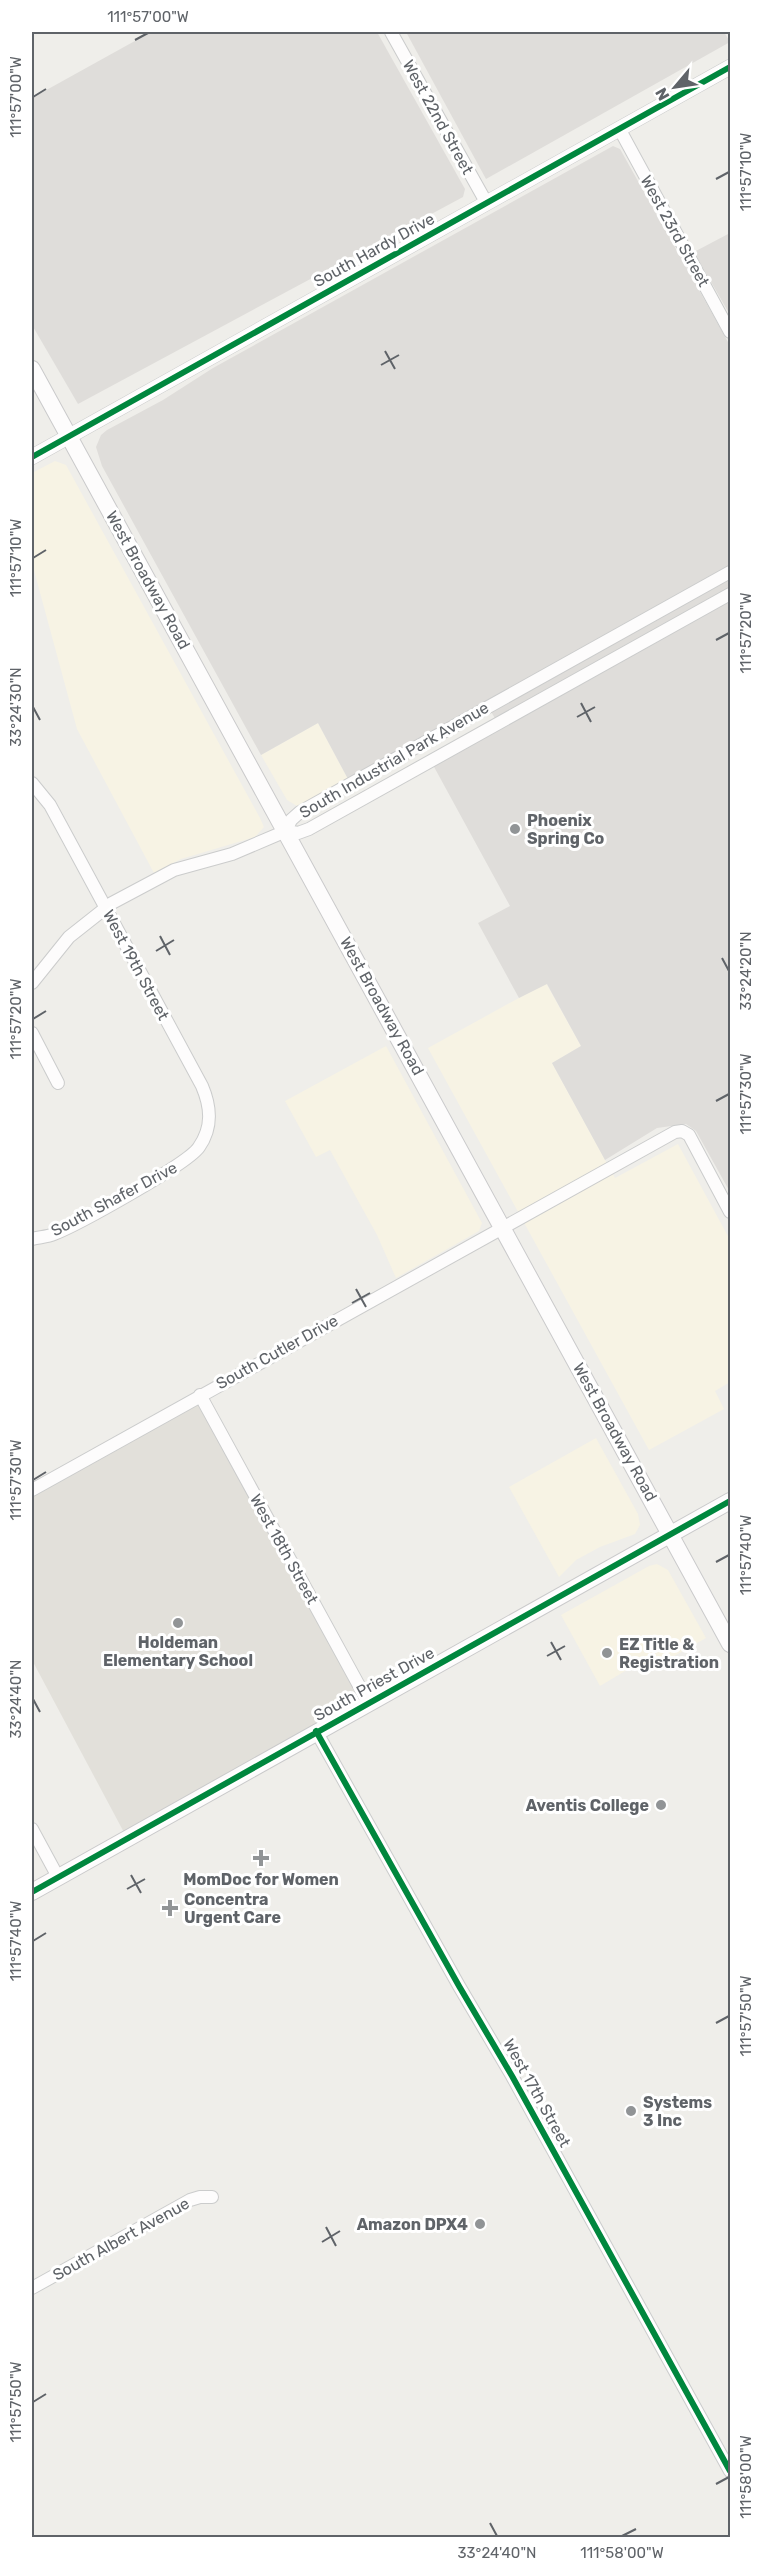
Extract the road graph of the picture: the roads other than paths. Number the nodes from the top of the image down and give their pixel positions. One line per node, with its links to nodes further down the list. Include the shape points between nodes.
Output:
1 (391, 32): 4 (street, West 22nd Street)
2 (730, 67): 3 (street, South Hardy Drive)
3 (620, 130): 4 (street, South Hardy Drive); 5 (street, West 23rd Street)
4 (486, 202): 7 (street, South Hardy Drive)
5 (730, 332)
6 (32, 369): 7 (main road, West Broadway Road)
7 (69, 437): 8 (street, South Hardy Drive); 12 (main road, West Broadway Road)
8 (32, 457)
9 (730, 572): 12 (street, South Industrial Park Avenue, via 300,812)
10 (730, 594): 12 (street, South Industrial Park Avenue, via 309,829)
11 (32, 783): 13 (street, West 19th Street, via 50,805)
12 (286, 831): 13 (street, via 232,854 174,870); 19 (main road, West Broadway Road)
13 (105, 908): 14 (street, via 63,943); 17 (street, West 19th Street, via 202,1086 214,1132)
14 (32, 982)
15 (32, 1033): 16 (street)
16 (58, 1083)
17 (195, 1153): 20 (street, South Shafer Drive, via 62,1230)
18 (730, 1212): 19 (street, South Cutler Drive, via 689,1135 682,1131)
19 (502, 1226): 21 (street, South Cutler Drive); 24 (main road, West Broadway Road)
20 (32, 1239)
21 (200, 1395): 22 (street, South Cutler Drive); 26 (street, West 18th Street)
22 (32, 1490)
23 (730, 1501): 24 (main road, South Priest Drive)
24 (670, 1535): 25 (main road, West Broadway Road); 26 (main road, South Priest Drive)
25 (730, 1644)
26 (368, 1702): 27 (main road, South Priest Drive)
27 (316, 1731): 29 (main road, South Priest Drive); 33 (street, West 17th Street)
28 (32, 1829): 29 (street)
29 (58, 1877): 30 (main road, South Priest Drive)
30 (32, 1892)
31 (212, 2197): 32 (street, South Albert Avenue, via 190,2200)
32 (32, 2288)
33 (730, 2471)

